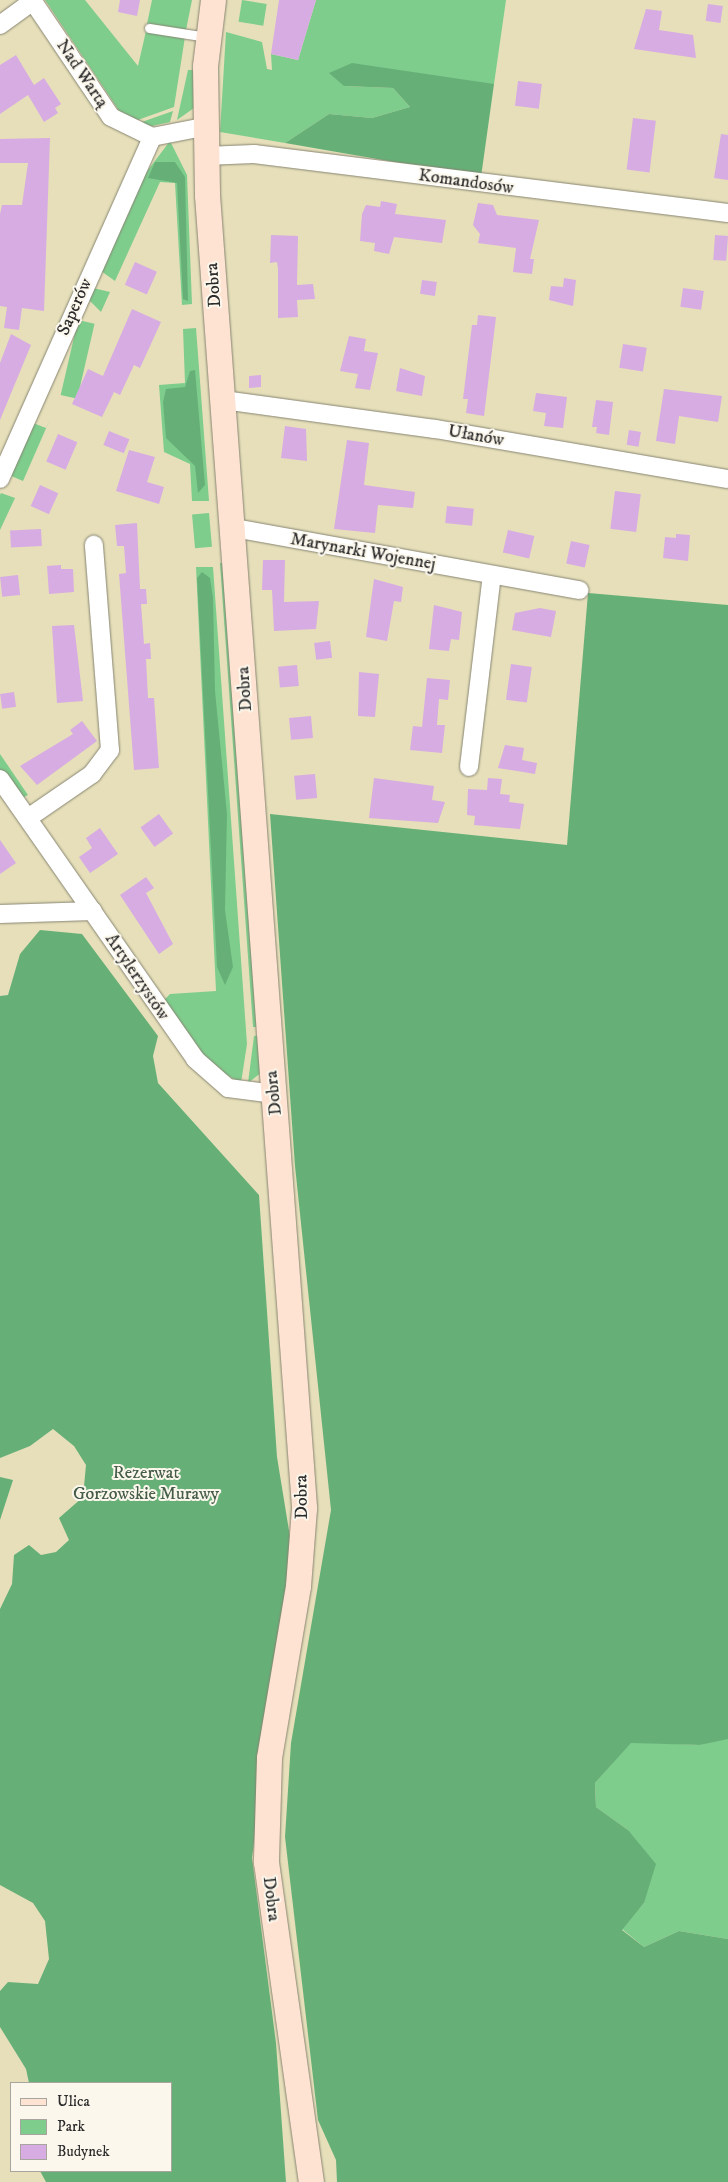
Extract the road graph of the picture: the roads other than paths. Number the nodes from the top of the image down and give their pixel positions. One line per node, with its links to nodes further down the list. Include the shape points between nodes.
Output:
1 (213, 0): 5 (street, Dobra)
2 (32, 1): 3 (street); 7 (street, Nad Wartą, via 111,117)
3 (0, 25)
4 (149, 28): 5 (lane)
5 (208, 37): 6 (street, Dobra)
6 (203, 127): 7 (street); 8 (street, Dobra)
7 (152, 136): 11 (street, Saperów)
8 (205, 156): 9 (street, Komandosów, via 254,154); 10 (street, Dobra)
9 (727, 213)
10 (222, 400): 12 (street, Ułanów, via 425,427); 13 (street, Dobra)
11 (0, 479)
12 (728, 479)
13 (234, 528): 15 (street, Marynarki Wojennej); 22 (street, Dobra)
14 (94, 545): 19 (street, via 110,750 92,774)
15 (492, 575): 16 (street, Marynarki Wojennej); 17 (street)
16 (579, 590)
17 (469, 767)
18 (0, 779): 19 (street, Artylerzystów)
19 (28, 818): 20 (street, Artylerzystów)
20 (93, 911): 21 (street); 22 (street, Artylerzystów, via 180,1038 211,1076 234,1091)
21 (0, 914)
22 (275, 1094): 23 (street, Dobra, via 304,1508 298,1586 269,1758 266,1862)
23 (311, 2182)

